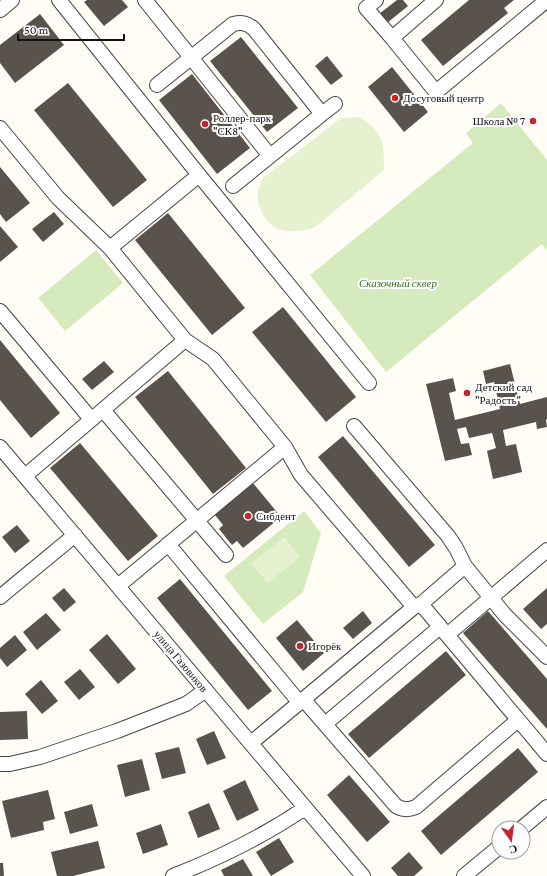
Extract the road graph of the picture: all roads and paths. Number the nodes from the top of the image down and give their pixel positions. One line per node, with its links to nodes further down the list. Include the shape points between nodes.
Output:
1 (12, 0): 7 (street)
2 (59, 0): 15 (street)
3 (145, 0): 9 (street)
4 (376, 0): 8 (street, via 366,8)
5 (436, 0): 8 (street)
6 (547, 0): 8 (street, via 436,92)
7 (0, 10)
8 (392, 38)
9 (191, 58): 10 (street); 12 (street, via 234,24 248,24); 14 (street)
10 (157, 85)
11 (335, 104): 12 (street)
12 (322, 114): 14 (street)
13 (0, 128): 17 (street, via 58,198)
14 (270, 156): 16 (street)
15 (199, 175): 17 (street); 20 (street)
16 (233, 186)
17 (110, 248): 19 (street)
18 (0, 311): 22 (street)
19 (185, 340): 21 (street); 25 (street, via 214,359)
20 (369, 383)
21 (102, 410): 22 (street); 27 (street)
22 (92, 419): 26 (street)
23 (354, 426): 32 (street, via 448,536)
24 (0, 446): 26 (street, улица Газовиков)
25 (285, 446): 27 (street); 36 (street, via 301,475)
26 (25, 476): 28 (street, улица Газовиков)
27 (196, 521): 29 (street); 31 (street)
28 (75, 535): 33 (street, улица Газовиков); 34 (street)
29 (168, 544): 33 (street); 40 (street)
30 (547, 550): 35 (street)
31 (226, 555)
32 (465, 566): 35 (street); 36 (street)
33 (118, 586): 39 (street, улица Газовиков)
34 (0, 597)
35 (491, 598): 37 (street); 38 (street)
36 (417, 605): 37 (street); 40 (street)
37 (444, 631): 41 (street); 42 (street)
38 (546, 654)
39 (206, 690): 43 (street, улица Газовиков); 45 (street, via 186,704 117,731 40,757)
40 (301, 701): 42 (street); 43 (street)
41 (518, 720): 42 (street, via 416,807 408,810 396,806); 44 (street)
42 (325, 724)
43 (251, 744): 47 (street, улица Газовиков)
44 (547, 754)
45 (0, 764)
46 (547, 807): 48 (street)
47 (306, 808): 50 (street, via 252,841 212,861); 51 (street, улица Газовиков)
48 (531, 820)
49 (491, 854): 52 (street)
50 (173, 876)
51 (363, 876)
52 (464, 876)

